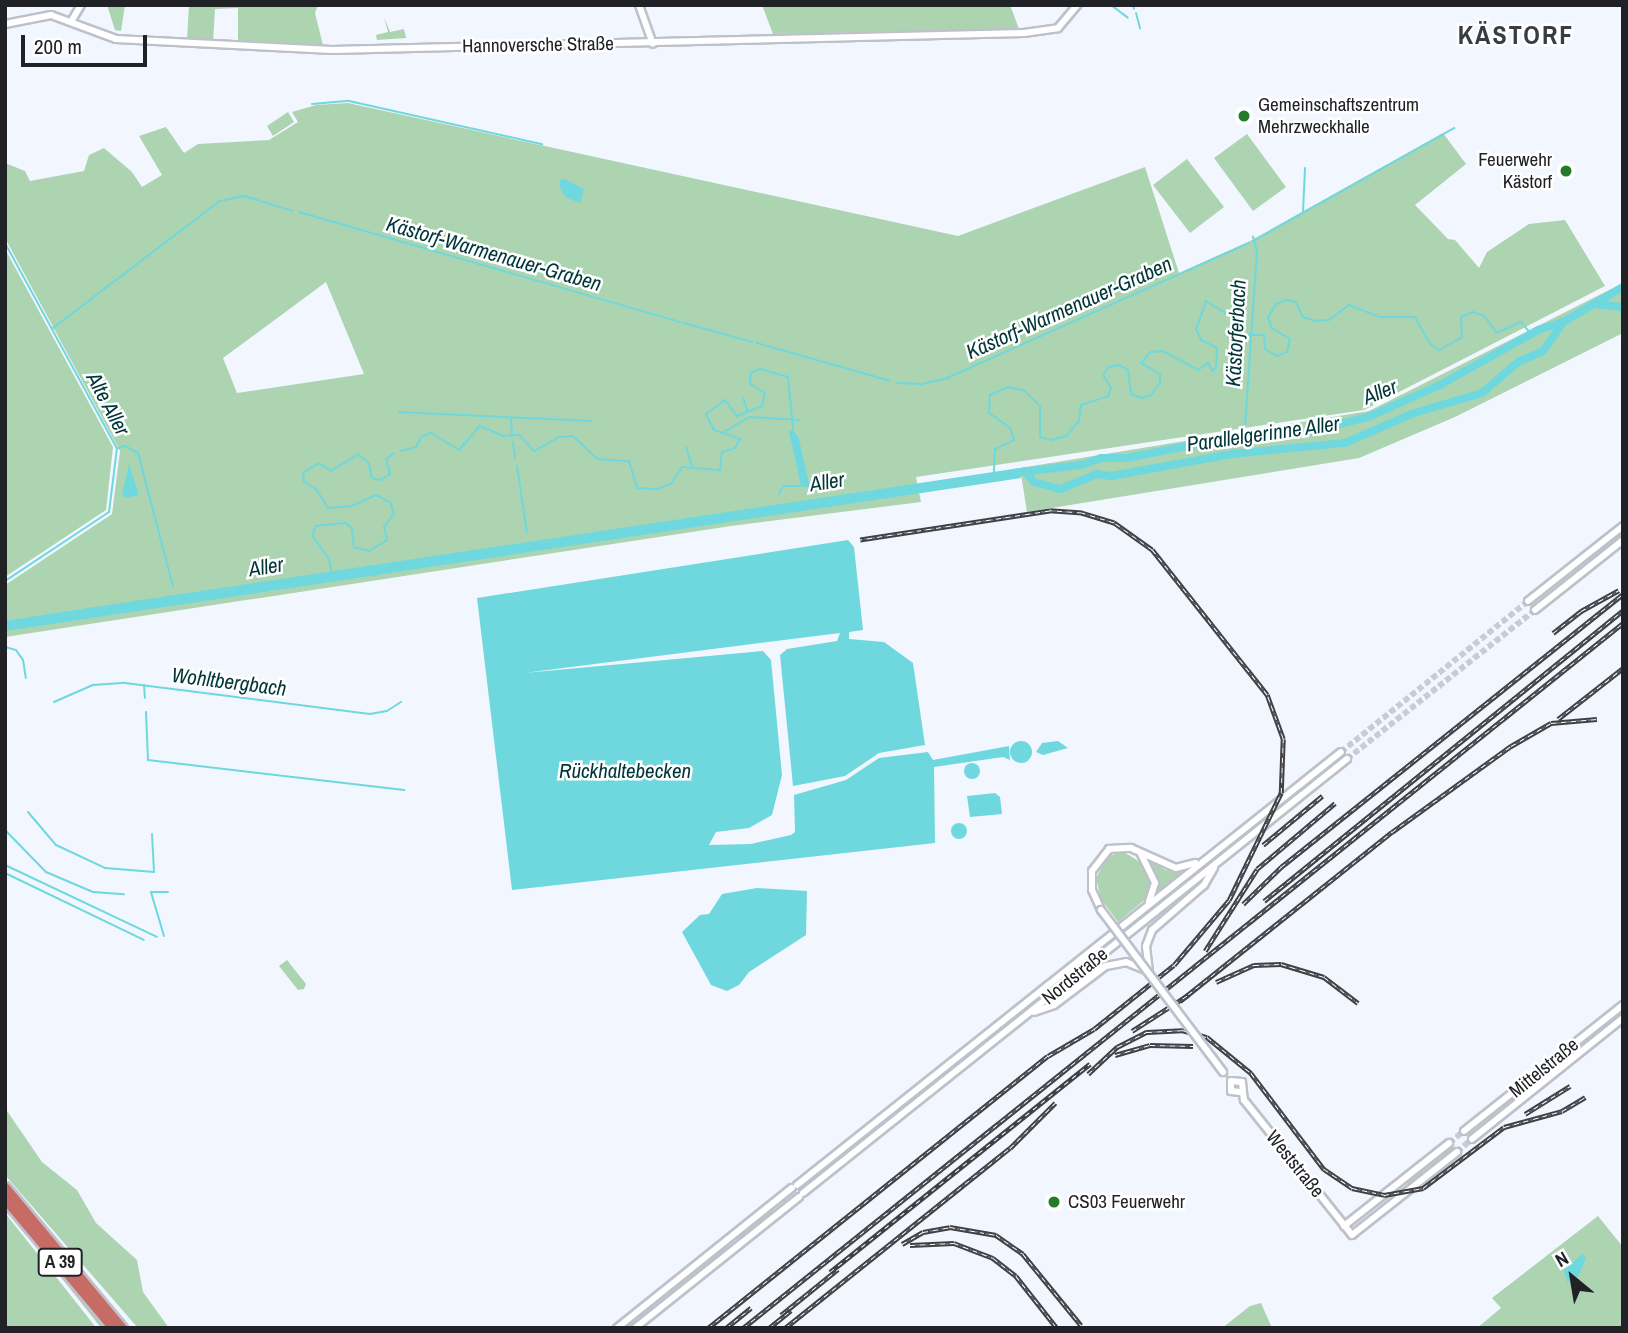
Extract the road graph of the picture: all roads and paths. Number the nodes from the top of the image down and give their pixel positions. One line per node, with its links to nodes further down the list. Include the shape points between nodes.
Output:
1 (81, 5): 4 (street)
2 (639, 5): 6 (street)
3 (1077, 5): 6 (street, Hannoversche Straße, via 1062,26 1043,32)
4 (72, 20): 5 (street, Hannoversche Straße, via 51,15); 6 (street, Hannoversche Straße, via 116,38 233,48)
5 (5, 24)
6 (653, 44)
7 (1623, 526): 8 (street)
8 (1612, 535): 9 (street); 10 (street)
9 (1621, 542): 11 (street)
10 (1601, 544): 11 (street); 12 (street)
11 (1608, 552): 13 (street)
12 (1528, 601)
13 (1535, 610)
14 (1217, 849): 15 (street, via 1176,868); 16 (street, Nordstraße, via 1338,753 1345,761); 17 (street, Nordstraße)
15 (1140, 853): 17 (street, via 1155,883); 18 (street, bridge, via 1117,847 1098,858 1091,885 1101,910)
16 (1216, 864): 18 (street, via 1204,885 1152,930 1146,946); 20 (street, Nordstraße)
17 (1146, 906): 26 (street, Nordstraße)
18 (1149, 971): 20 (street, via 1116,962 1054,1004); 30 (street, Weststraße, bridge, via 1231,1081 1231,1091 1240,1093)
19 (1623, 1005): 22 (street, Mittelstraße)
20 (1028, 1014): 28 (street, Nordstraße)
21 (1623, 1018): 23 (street, Mittelstraße)
22 (1464, 1131)
23 (1472, 1139)
24 (1449, 1143): 30 (street)
25 (1457, 1152): 30 (street, Weststraße, via 1352,1235)
26 (796, 1185): 28 (street); 33 (street, Nordstraße)
27 (5, 1188): 32 (highway, A 39)
28 (803, 1193): 34 (street, Nordstraße)
29 (5, 1199): 31 (highway, A 39)
30 (1344, 1226)
31 (113, 1328)
32 (122, 1328)
33 (617, 1328)
34 (635, 1328)

